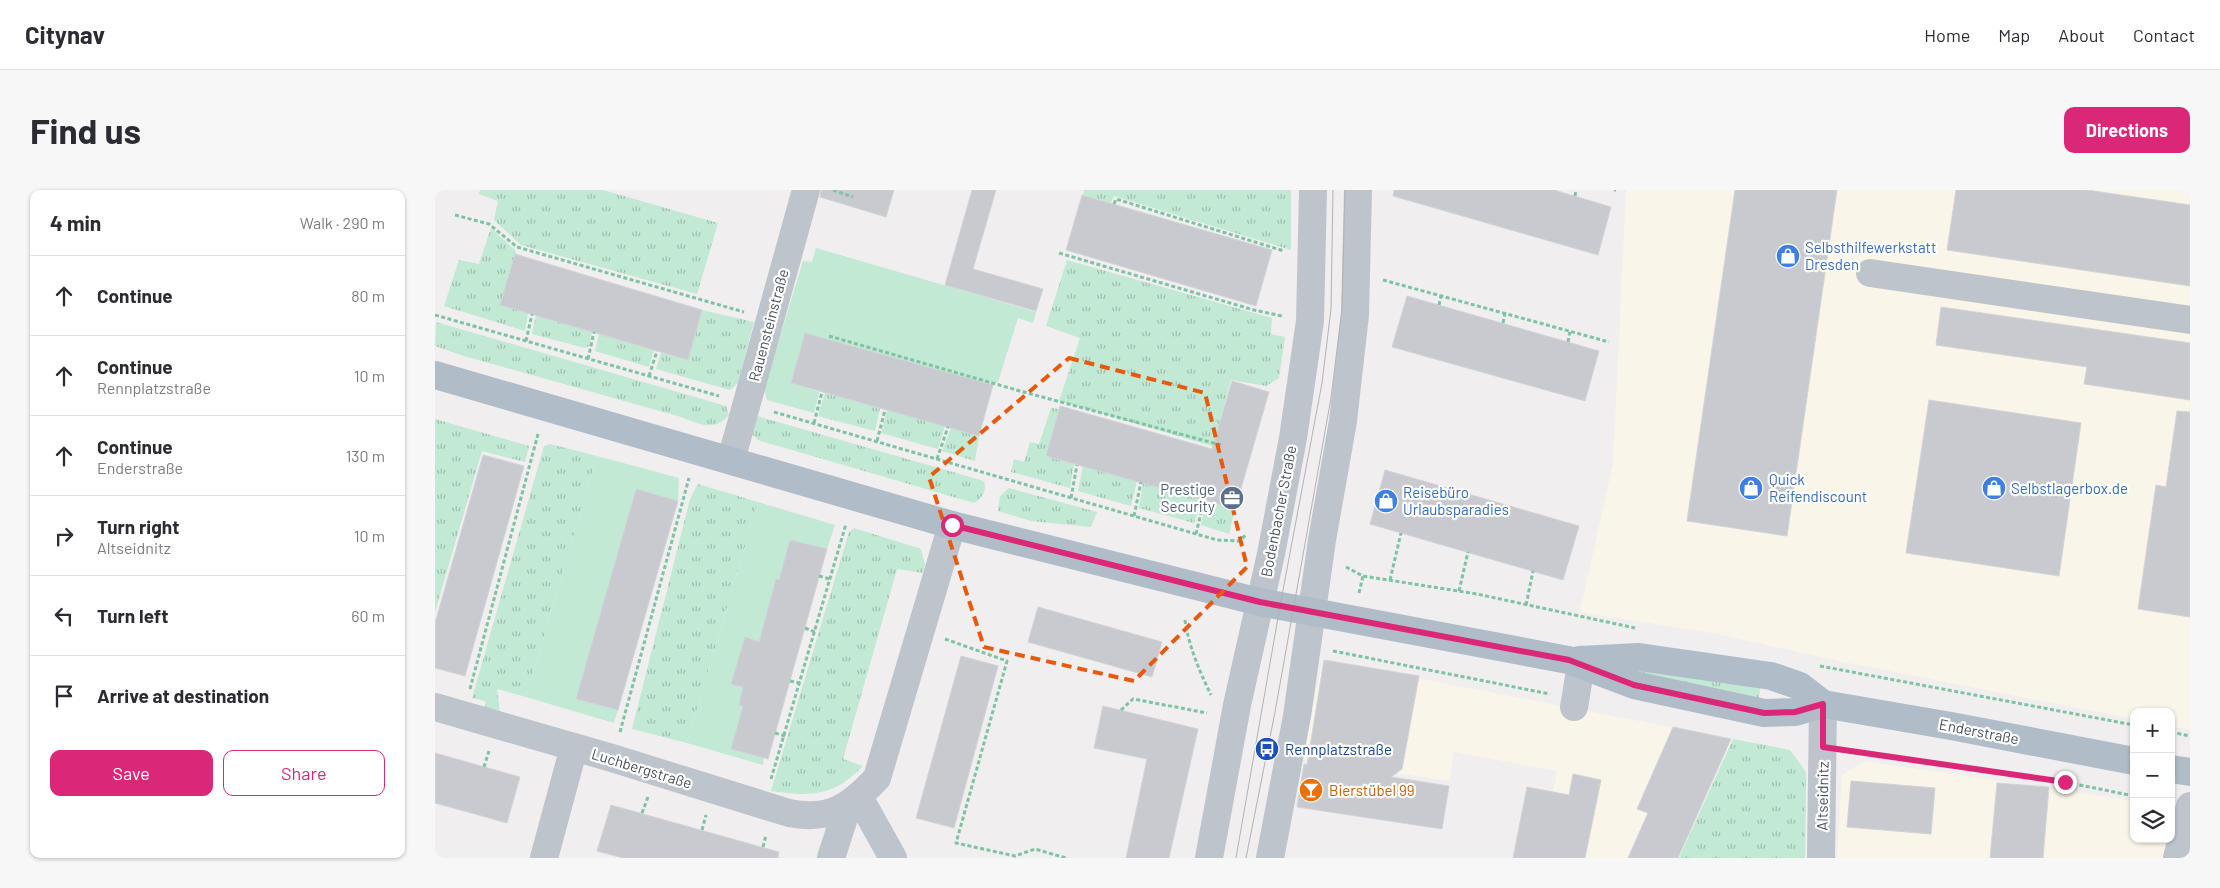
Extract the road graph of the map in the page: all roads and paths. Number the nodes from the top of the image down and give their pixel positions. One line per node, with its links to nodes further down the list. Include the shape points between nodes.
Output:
1 (806, 190): 22 (street, Rauensteinstraße)
2 (833, 190): 7 (path)
3 (1313, 190): 62 (street, Bodenbacher Straße, via 1308,336 1293,438)
4 (1358, 190): 64 (street, via 1355,315 1343,421)
5 (1576, 190): 6 (path)
6 (1575, 196)
7 (853, 197)
8 (1114, 204): 10 (path, via 1116,199)
9 (455, 215): 22 (path, via 489,224 517,247)
10 (1179, 218): 11 (path); 12 (path)
11 (1178, 223)
12 (1285, 251)
13 (1059, 254): 21 (path)
14 (1870, 273): 23 (street)
15 (1379, 279): 16 (path)
16 (1441, 296): 17 (path); 18 (path)
17 (1439, 305)
18 (1505, 313): 24 (path); 25 (path)
19 (532, 314): 28 (path)
20 (435, 315): 28 (path)
21 (1283, 316)
22 (769, 319): 36 (street, Rauensteinstraße)
23 (2190, 320)
24 (1503, 323)
25 (1570, 331): 29 (path); 30 (path)
26 (594, 332): 32 (path)
27 (829, 336): 42 (path)
28 (526, 341): 32 (path)
29 (1568, 342)
30 (1609, 342)
31 (657, 351): 34 (path)
32 (588, 359): 34 (path)
33 (435, 375): 44 (main road)
34 (649, 376): 36 (path)
35 (822, 392): 38 (path)
36 (747, 404): 38 (path); 44 (street, Rauensteinstraße)
37 (885, 410): 41 (path)
38 (813, 423): 41 (path)
39 (948, 427): 43 (path)
40 (539, 431): 72 (path)
41 (877, 441): 43 (path)
42 (1221, 445)
43 (937, 459): 48 (path)
44 (731, 460): 52 (main road)
45 (1077, 465): 48 (path)
46 (690, 474): 83 (path)
47 (1141, 482): 50 (path)
48 (1071, 498): 50 (path)
49 (1204, 500): 55 (path)
50 (1134, 516): 55 (path)
51 (847, 521): 59 (path)
52 (952, 525): 62 (main road); 67 (street, Luchbergstraße)
53 (1249, 532): 55 (path, via 1239,541 1217,540)
54 (1401, 533): 60 (path)
55 (1196, 534)
56 (1468, 552): 61 (path)
57 (1533, 571): 63 (path)
58 (819, 576): 59 (path)
59 (830, 579): 68 (path)
60 (1390, 580)
61 (1459, 591)
62 (1260, 602): 64 (main road); 103 (street, Bodenbacher Straße)
63 (1526, 605)
64 (1312, 612): 69 (main road, Enderstraße); 104 (street, via 1297,716)
65 (1185, 620): 73 (path, via 1197,666)
66 (805, 628): 68 (path)
67 (921, 630): 93 (street, Luchbergstraße, via 877,778); 102 (path, via 1007,661 956,842 1015,856 1035,849)
68 (815, 632): 71 (path)
69 (1575, 662): 74 (main road, Enderstraße, via 1634,685 1764,713 1795,712); 74 (main road, Enderstraße, via 1639,657 1771,676 1800,686); 76 (street)
70 (790, 681): 71 (path)
71 (800, 683): 81 (path)
72 (468, 695)
73 (1215, 701)
74 (1823, 704): 86 (street, Altseidnitz); 87 (main road, Enderstraße)
75 (435, 707): 85 (street, Luchbergstraße)
76 (1574, 707)
77 (1121, 710): 78 (path, via 1133,699)
78 (1209, 713)
79 (775, 733): 81 (path)
80 (2175, 733): 82 (path)
81 (785, 736): 94 (path)
82 (2190, 736)
83 (618, 738)
84 (491, 744): 88 (path)
85 (574, 747): 94 (street, Luchbergstraße); 99 (street)
86 (1823, 747): 92 (path, via 2065,782); 105 (street, Altseidnitz)
87 (2130, 760)
88 (484, 767)
89 (2175, 770): 90 (main road)
90 (2190, 772)
91 (650, 790): 97 (path)
92 (2130, 795)
93 (853, 801): 94 (street, Luchbergstraße, via 827,814 808,817); 100 (street, Luchbergstraße); 101 (street)
94 (763, 805)
95 (2190, 806): 106 (street)
96 (709, 807): 98 (path)
97 (642, 813)
98 (702, 830)
99 (544, 858)
100 (831, 858)
101 (893, 858)
102 (1066, 858)
103 (1209, 858)
104 (1270, 858)
105 (1821, 858)
106 (2177, 858)

